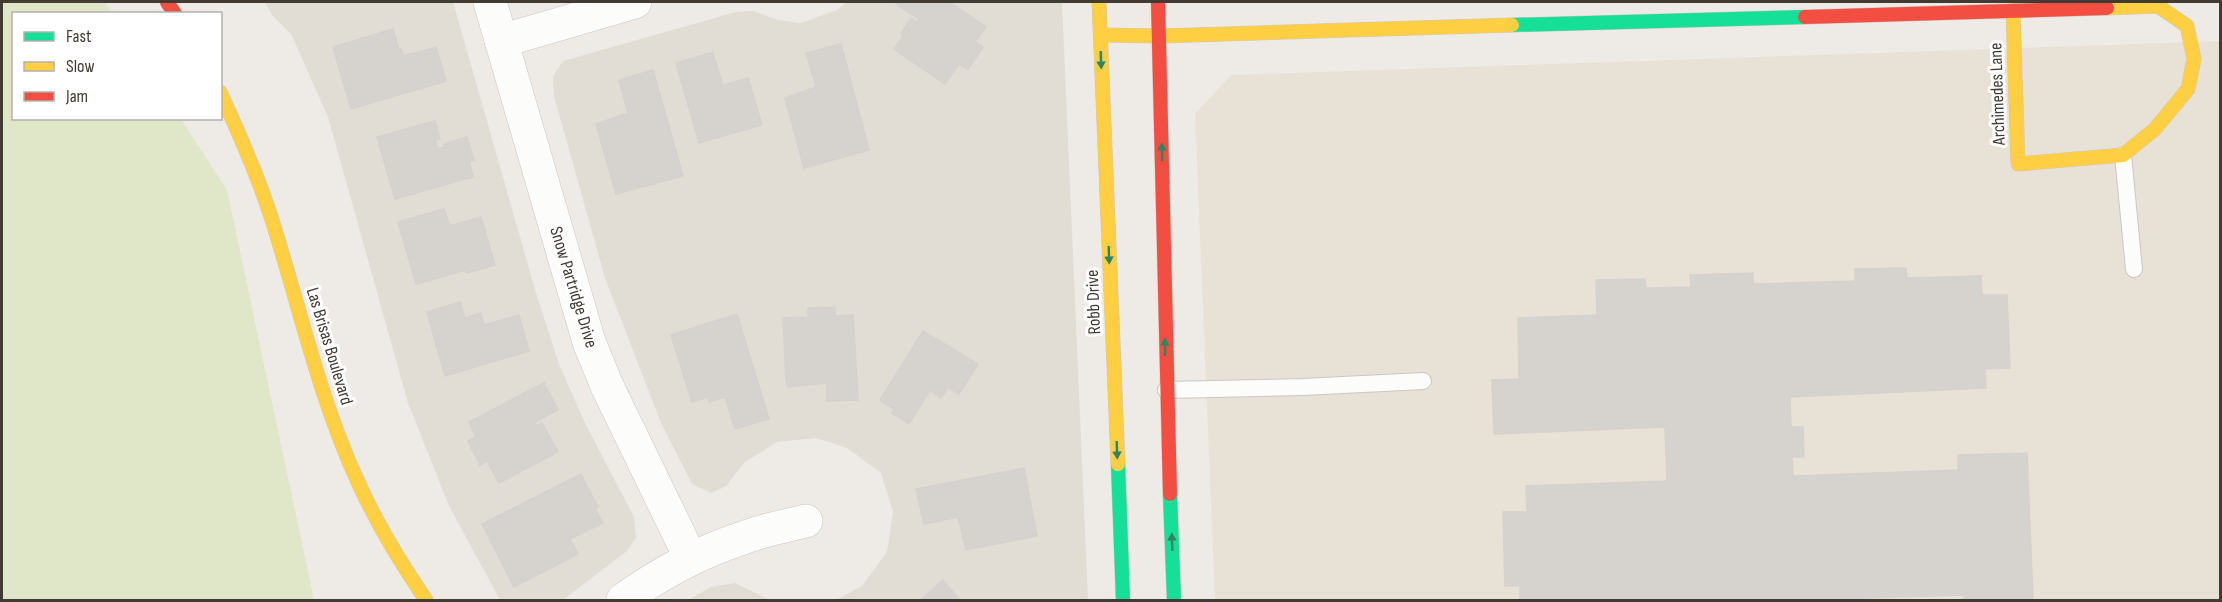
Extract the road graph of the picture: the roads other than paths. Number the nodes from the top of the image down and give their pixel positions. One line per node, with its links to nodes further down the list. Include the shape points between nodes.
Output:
1 (490, 2): 8 (street, Snow Partridge Drive)
2 (635, 2): 8 (street)
3 (1099, 2): 6 (street, Robb Drive)
4 (1158, 2): 7 (street)
5 (2013, 10): 7 (street); 10 (street, Archimedes Lane, via 2018,164); 10 (street, via 2158,6 2187,26 2194,59 2188,89 2155,129)
6 (1101, 35): 7 (street); 18 (street, Robb Drive, one-way to 18)
7 (1160, 36): 13 (street, one-way to 7)
8 (501, 41): 15 (street, Snow Partridge Drive, via 589,342)
9 (222, 96): 16 (street, Las Brisas Boulevard, via 269,204 343,449 375,519)
10 (2123, 155): 11 (lane)
11 (2134, 269)
12 (1423, 381): 13 (lane)
13 (1166, 390): 19 (street, one-way to 13)
14 (806, 521): 15 (street, via 744,537)
15 (691, 559): 17 (street)
16 (426, 600)
17 (623, 600)
18 (1123, 600)
19 (1174, 600)

